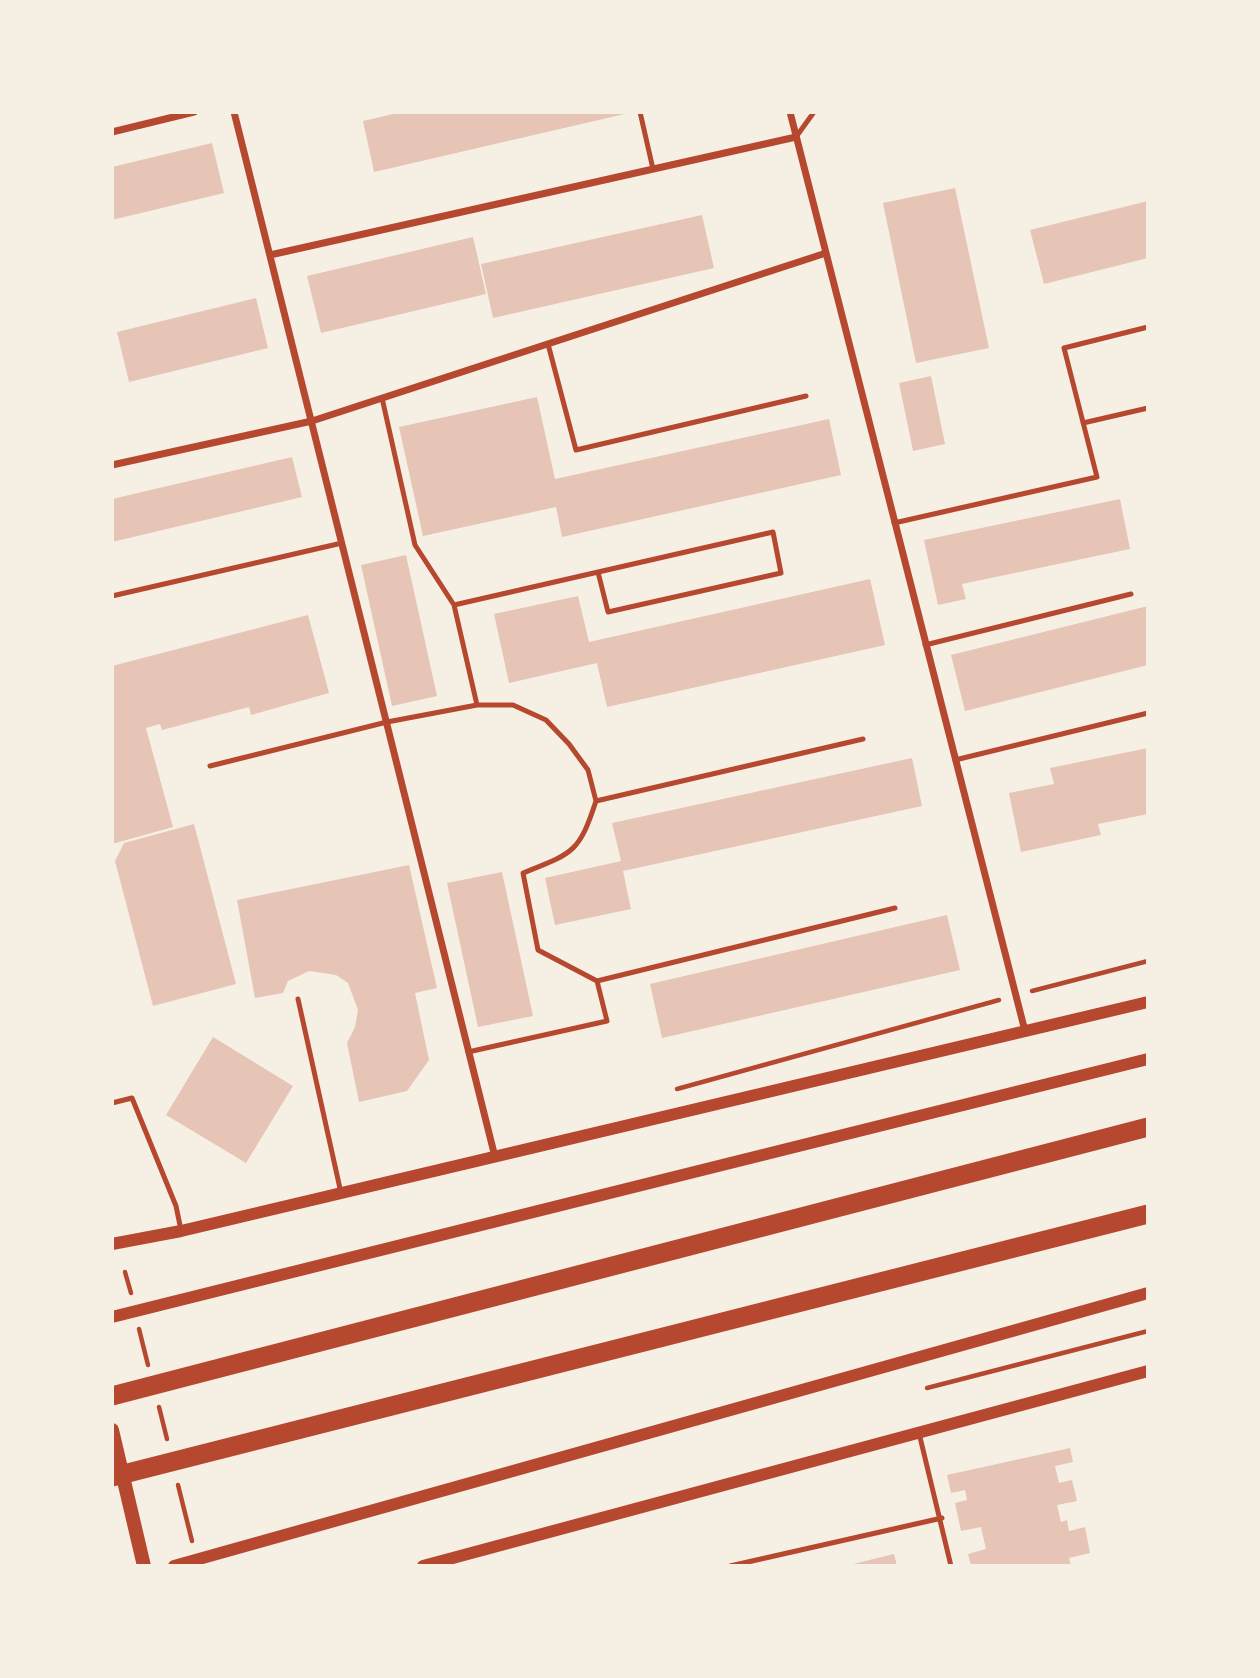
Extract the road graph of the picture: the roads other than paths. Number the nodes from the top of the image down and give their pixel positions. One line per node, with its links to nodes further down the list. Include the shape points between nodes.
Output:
1 (194, 112): 6 (street)
2 (233, 112): 10 (street)
3 (640, 112): 8 (lane)
4 (790, 112): 7 (street)
5 (814, 112): 7 (lane)
6 (112, 132)
7 (796, 136): 8 (street); 9 (street)
8 (653, 169): 10 (street)
9 (826, 253): 12 (street); 19 (street)
10 (270, 255): 16 (street)
11 (1148, 327): 17 (lane, via 1063,348)
12 (548, 344): 13 (lane, via 576,450); 14 (street)
13 (806, 396)
14 (382, 398): 16 (street); 24 (lane, via 415,545)
15 (1148, 408): 17 (lane)
16 (312, 421): 18 (street); 20 (street)
17 (1083, 423): 19 (lane, via 1097,477)
18 (112, 465)
19 (894, 523): 25 (street)
20 (342, 543): 23 (lane); 28 (street)
21 (598, 572): 21 (lane, via 773,532 781,573 608,612); 24 (lane)
22 (1132, 594): 25 (lane)
23 (112, 596)
24 (454, 605): 26 (lane)
25 (925, 645): 30 (street)
26 (477, 705): 28 (lane); 32 (lane, via 513,705 546,720 588,770)
27 (1148, 713): 30 (lane)
28 (387, 722): 31 (lane); 38 (street)
29 (863, 739): 32 (lane)
30 (955, 760): 37 (street)
31 (210, 766)
32 (596, 801): 34 (lane, via 584,837 567,856 523,873 538,950)
33 (895, 908): 34 (lane)
34 (597, 981): 38 (lane, via 607,1021)
35 (298, 999): 43 (lane)
36 (1148, 1002): 37 (street)
37 (1025, 1032): 42 (street)
38 (468, 1052): 42 (street)
39 (1148, 1059): 48 (street)
40 (112, 1103): 45 (lane, via 132,1098 176,1206)
41 (1148, 1128): 50 (highway)
42 (495, 1157): 43 (street)
43 (341, 1193): 45 (street)
44 (1148, 1214): 53 (highway)
45 (181, 1231): 46 (street)
46 (112, 1244)
47 (1148, 1293): 56 (street)
48 (112, 1317)
49 (1148, 1371): 52 (street)
50 (112, 1396)
51 (112, 1430): 55 (main road)
52 (918, 1431): 54 (lane); 57 (street)
53 (112, 1477)
54 (942, 1518): 58 (lane); 59 (lane)
55 (144, 1566)
56 (174, 1566)
57 (423, 1566)
58 (730, 1566)
59 (951, 1566)

